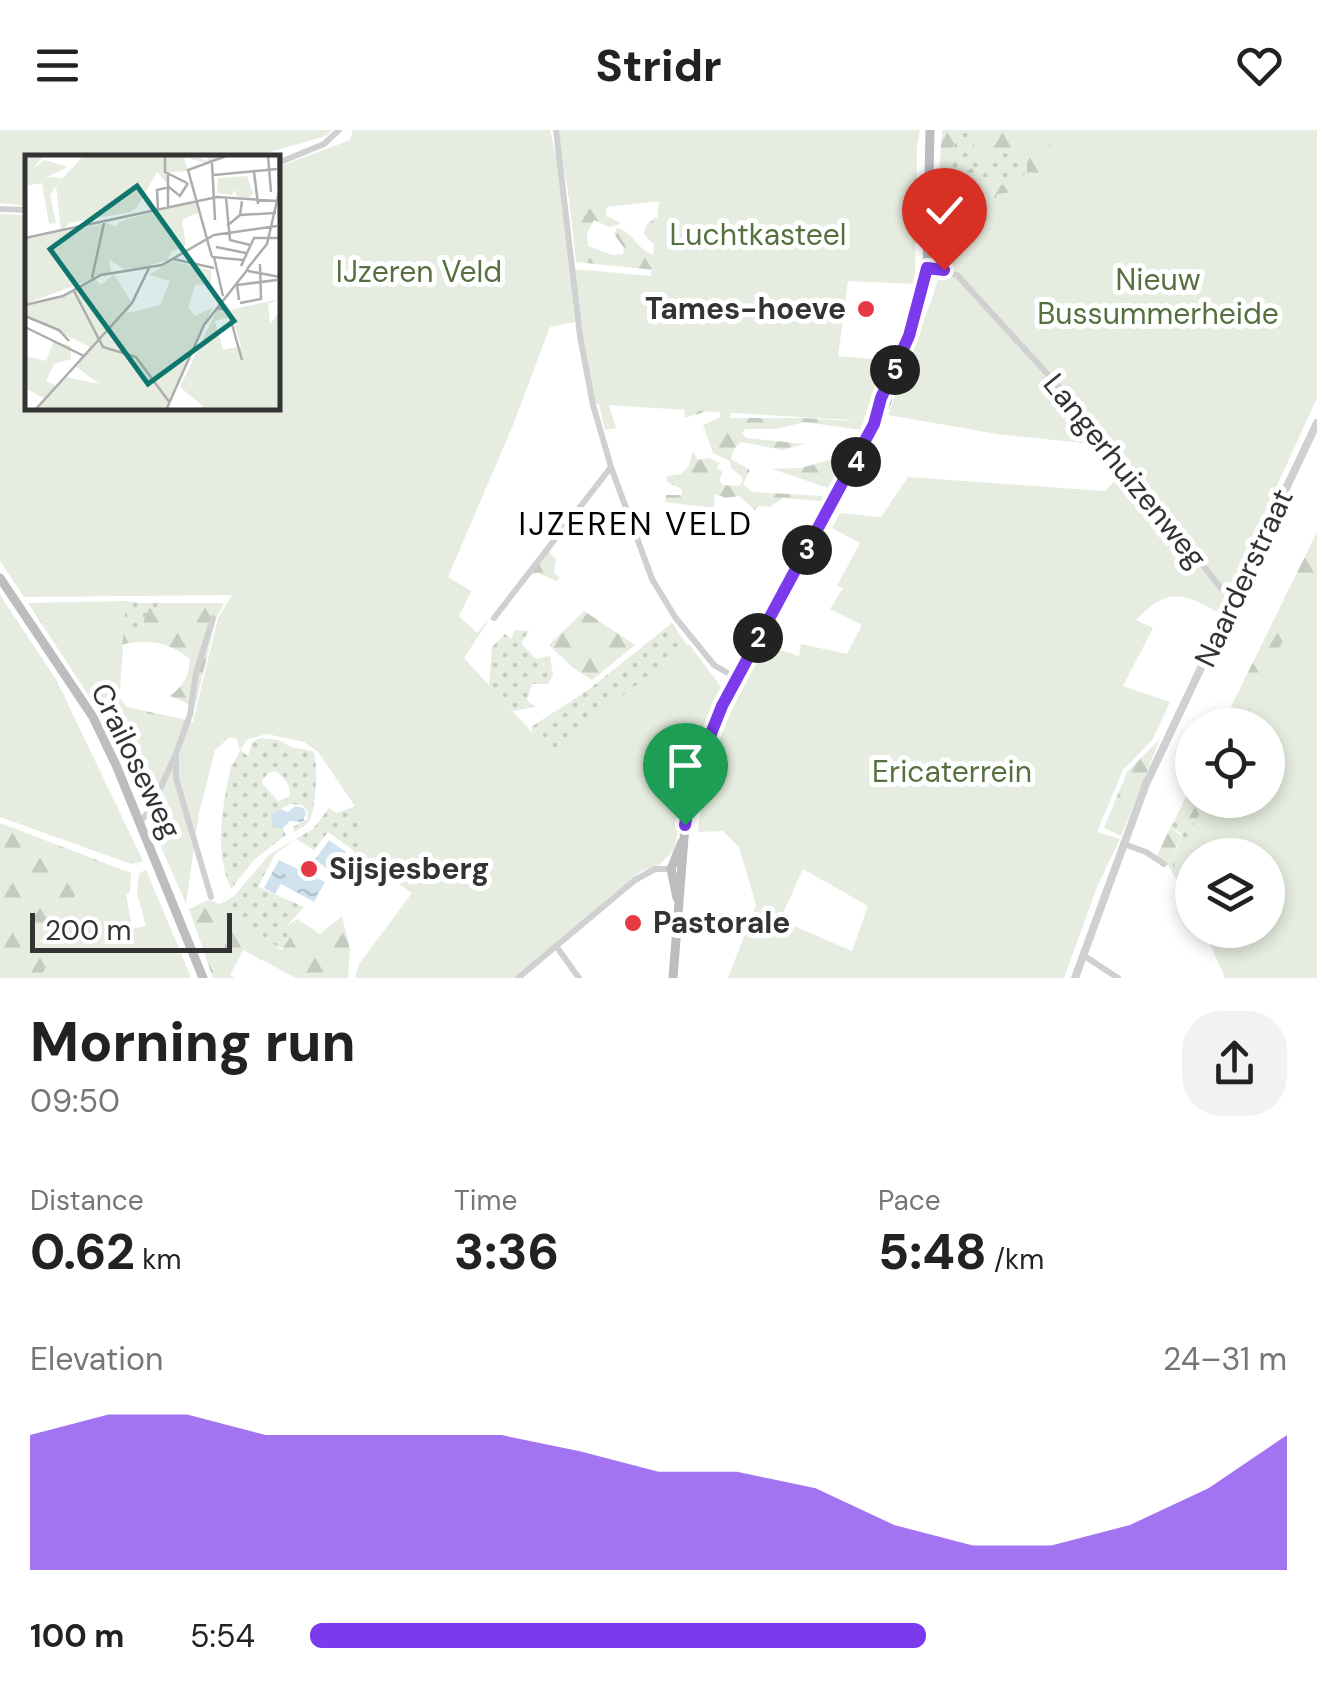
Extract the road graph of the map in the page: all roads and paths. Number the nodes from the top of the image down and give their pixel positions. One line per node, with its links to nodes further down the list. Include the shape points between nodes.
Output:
1 (340, 130): 4 (street)
2 (556, 130): 9 (street, via 580,336)
3 (930, 130): 7 (main road)
4 (280, 162)
5 (0, 208): 6 (street)
6 (25, 210)
7 (927, 268): 11 (street, Langerhuizenweg, via 956,275 977,296 1084,414); 14 (main road, via 880,410)
8 (1317, 424): 11 (street, Naarderstraat)
9 (611, 467): 13 (street); 14 (street, via 652,579 714,664)
10 (0, 578): 16 (main road, Crailoseweg, via 93,718)
11 (1234, 598): 17 (street, Naarderstraat)
12 (213, 618): 15 (street)
13 (494, 618)
14 (736, 678): 19 (main road, via 694,776)
15 (176, 756): 16 (street); 20 (street, via 176,778)
16 (140, 822): 23 (main road, Crailoseweg)
17 (1124, 844): 18 (street); 22 (street, Naarderstraat)
18 (1164, 864)
19 (676, 870): 21 (street, via 655,869 635,880); 26 (main road)
20 (211, 897)
21 (556, 946): 24 (street); 25 (street)
22 (1083, 955): 27 (street, Naarderstraat); 28 (street)
23 (203, 978)
24 (518, 978)
25 (579, 978)
26 (673, 978)
27 (1075, 978)
28 (1118, 978)

